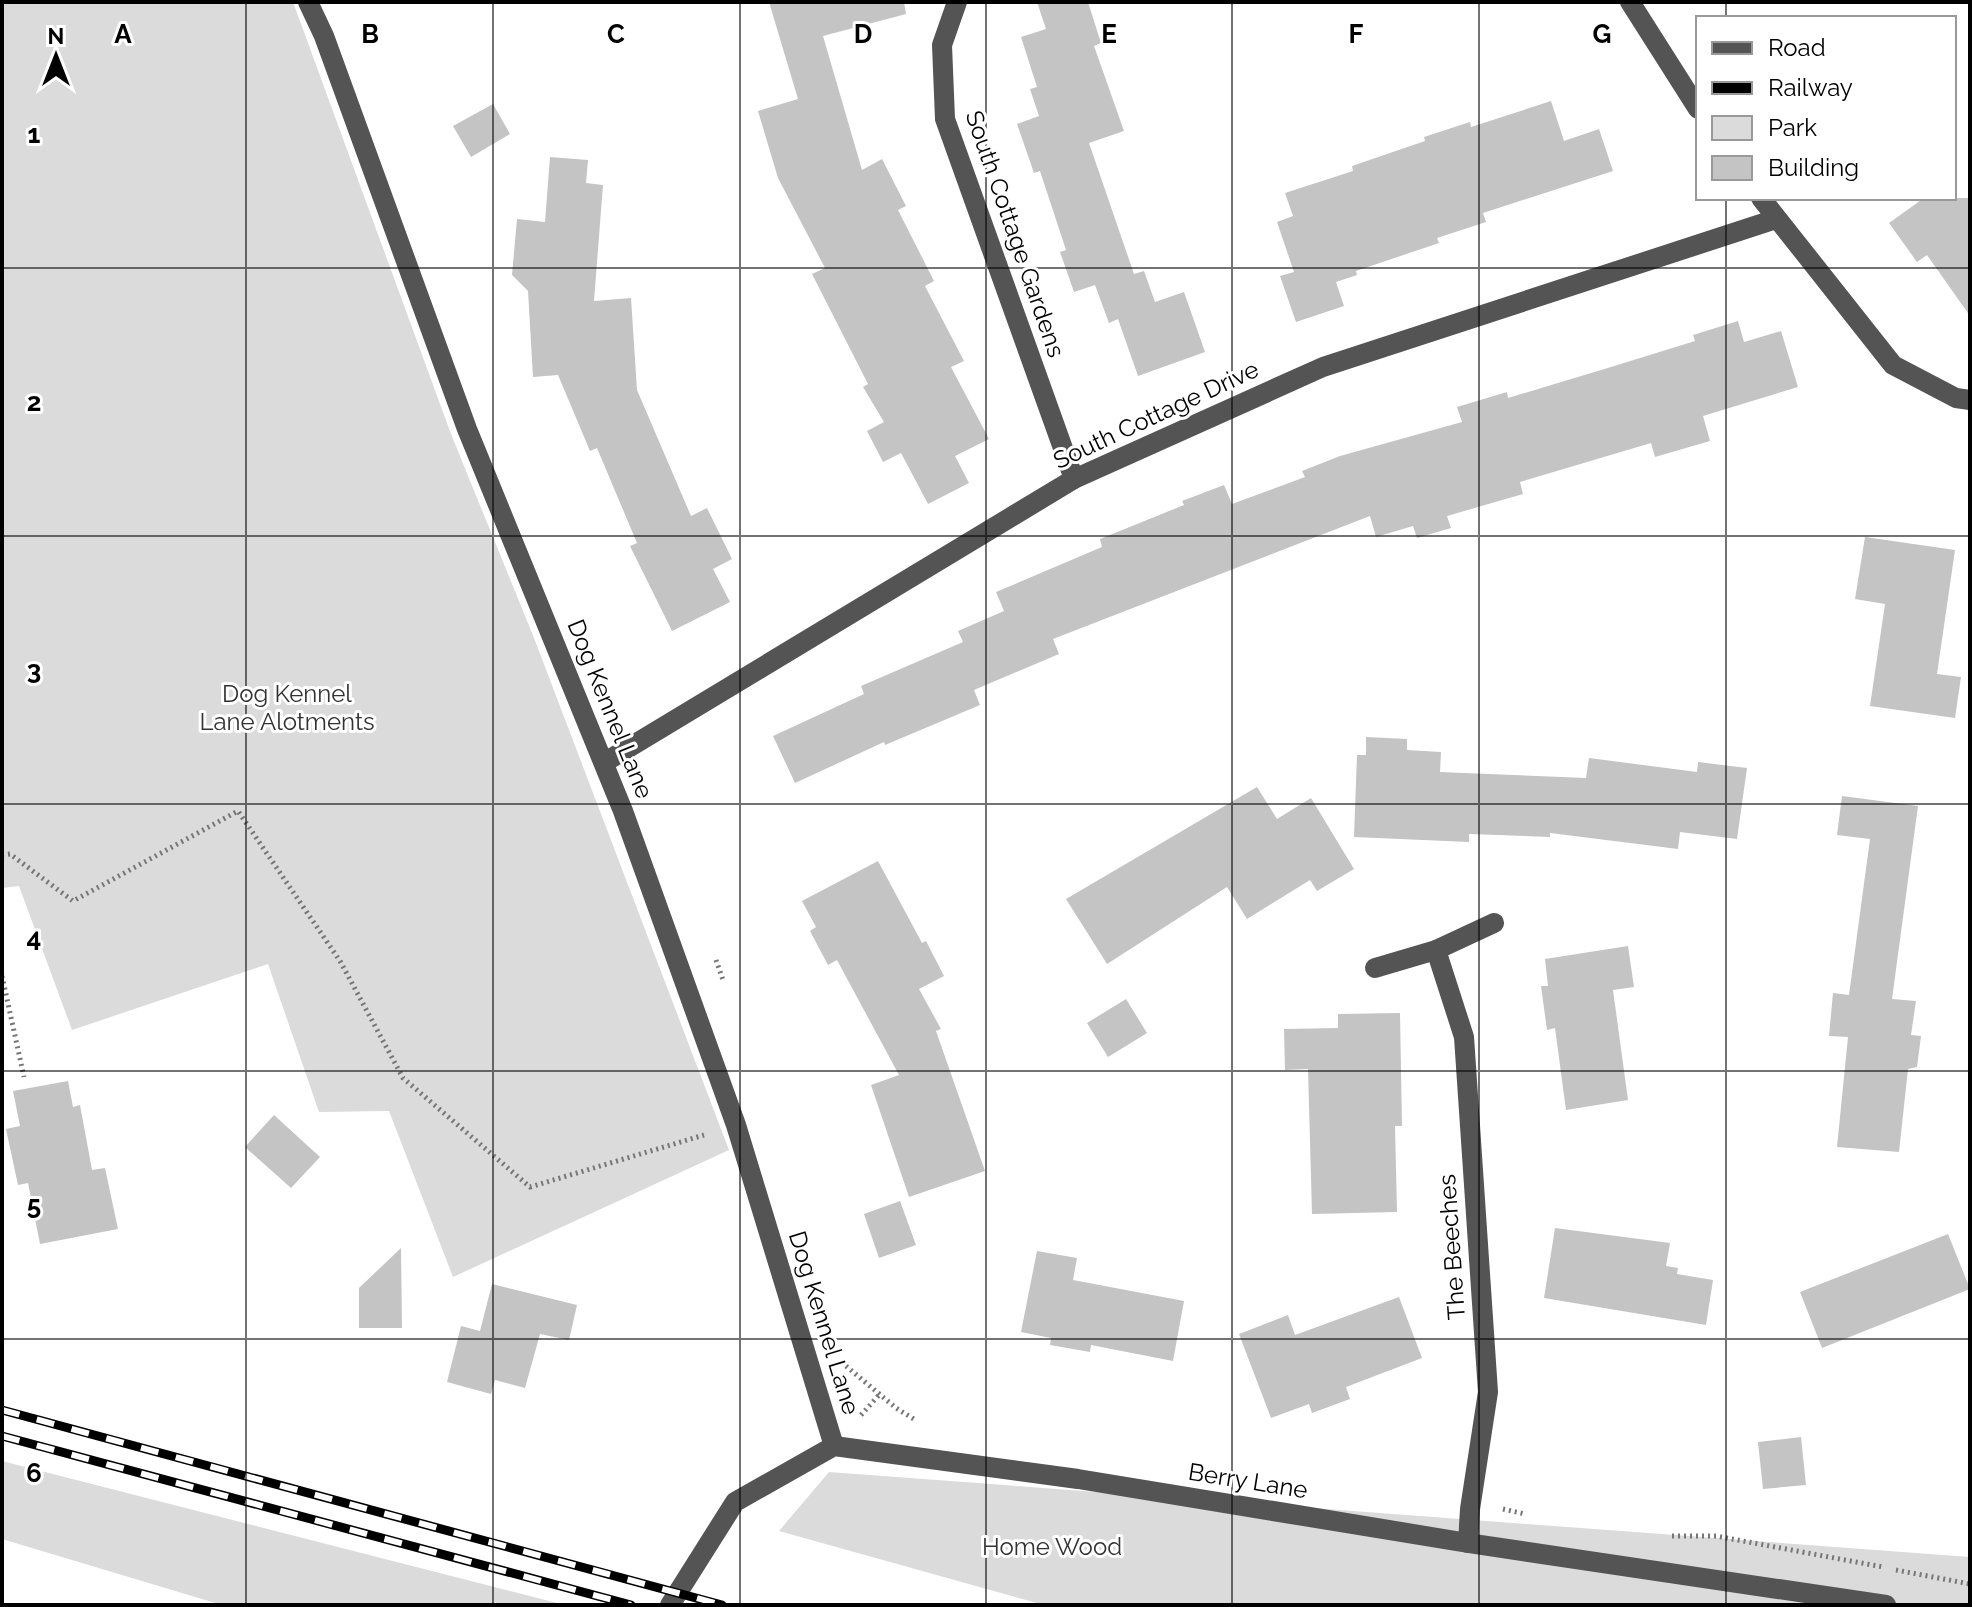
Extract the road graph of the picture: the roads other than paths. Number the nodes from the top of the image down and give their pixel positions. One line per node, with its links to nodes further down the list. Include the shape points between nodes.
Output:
1 (308, 2): 9 (street, Dog Kennel Lane, via 467,429)
2 (957, 2): 8 (street, South Cottage Gardens, via 942,45 945,119)
3 (1630, 2): 4 (street)
4 (1696, 106)
5 (1762, 200): 6 (street)
6 (1776, 219): 7 (street, via 1893,365); 8 (street, South Cottage Drive, via 1323,367)
7 (1970, 400)
8 (1074, 479): 9 (street, South Cottage Drive)
9 (605, 762): 13 (street, Dog Kennel Lane, via 736,1125)
10 (1494, 923): 11 (street)
11 (1436, 950): 12 (street); 14 (street, The Beeches, via 1464,1037 1488,1392)
12 (1375, 968)
13 (834, 1446): 14 (street, Berry Lane, via 1078,1479); 15 (street, via 735,1502)
14 (1468, 1543): 16 (street, Berry Lane)
15 (670, 1605)
16 (1886, 1605)

